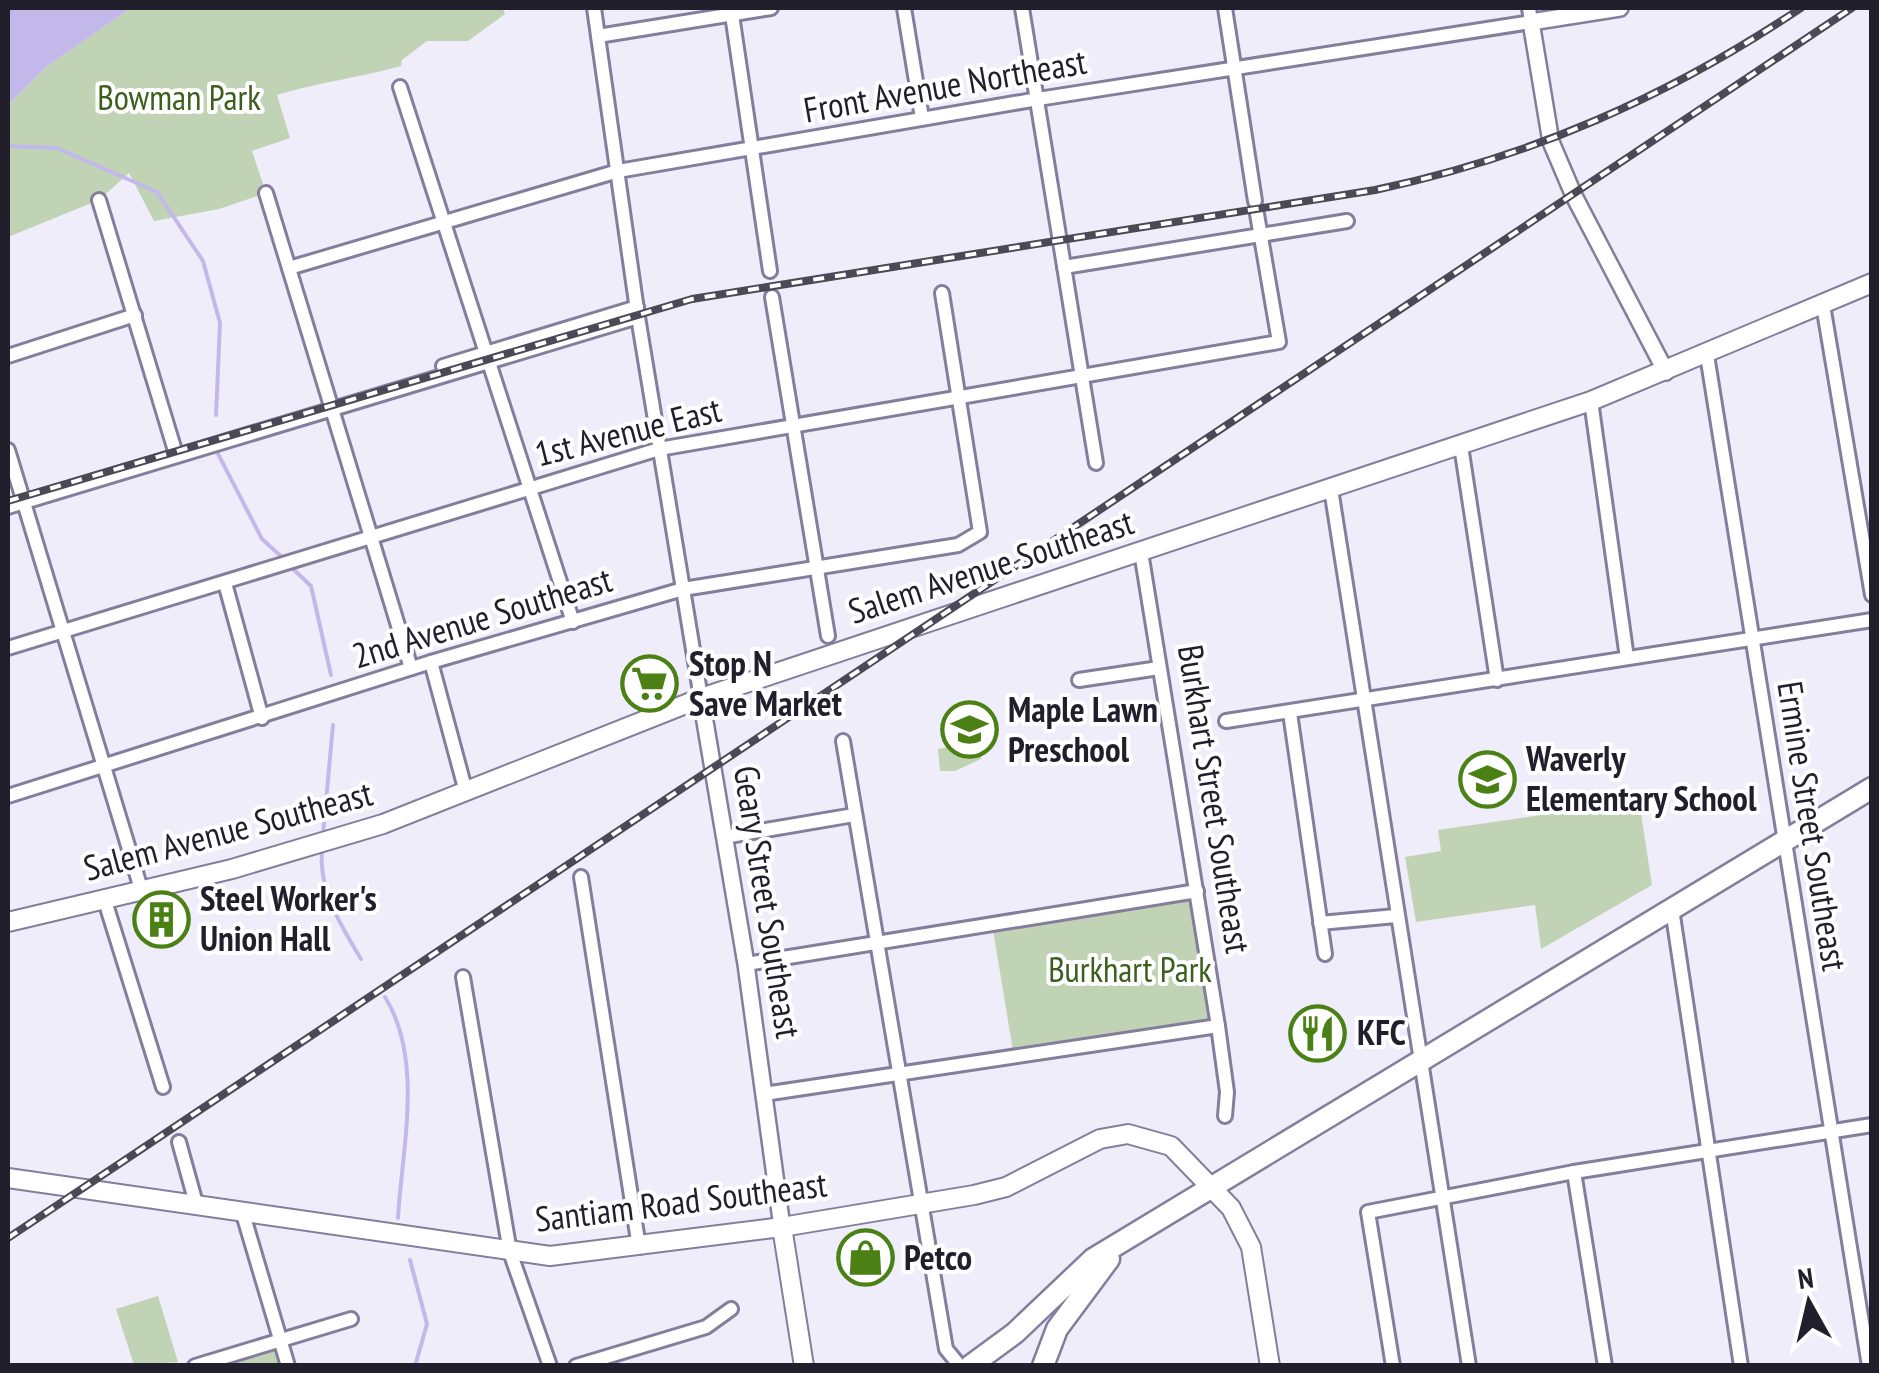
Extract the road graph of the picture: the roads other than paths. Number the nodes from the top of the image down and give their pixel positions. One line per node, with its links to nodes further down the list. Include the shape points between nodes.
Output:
1 (594, 8): 9 (street, Geary Street Southeast)
2 (771, 8): 7 (street)
3 (904, 8): 13 (street)
4 (1022, 8): 12 (street)
5 (1225, 8): 10 (street)
6 (1620, 8): 8 (street, Front Avenue Northeast)
7 (732, 11): 9 (street); 14 (street)
8 (1530, 15): 10 (street, Front Avenue Northeast); 33 (street, via 1551,142)
9 (598, 36): 15 (street, Geary Street Southeast)
10 (1236, 70): 12 (street, Front Avenue Northeast); 20 (street)
11 (400, 87): 18 (street)
12 (1038, 99): 13 (street, Front Avenue Northeast); 21 (street)
13 (922, 118): 14 (street, Front Avenue Northeast)
14 (752, 149): 15 (street, Front Avenue Northeast); 23 (street)
15 (618, 172): 18 (street, Front Avenue Northeast); 28 (street, Geary Street Southeast)
16 (266, 193): 22 (street)
17 (99, 200): 29 (street)
18 (442, 220): 22 (street, Front Avenue Northeast); 32 (street)
19 (1347, 221): 20 (street)
20 (1260, 235): 21 (street); 34 (street, 1st Avenue East, via 1278,342)
21 (1064, 267): 34 (street)
22 (289, 268): 37 (street)
23 (770, 271)
24 (1872, 283): 27 (main road, Salem Avenue Southeast)
25 (942, 292): 35 (street)
26 (772, 297): 38 (street)
27 (1822, 306): 30 (main road, Salem Avenue Southeast); 53 (street)
28 (637, 312): 32 (street); 40 (street, Geary Street Southeast)
29 (135, 315): 31 (street); 42 (street)
30 (1708, 355): 33 (main road, Salem Avenue Southeast); 58 (street, Ermine Street Southeast)
31 (8, 356)
32 (486, 357): 37 (street); 44 (street)
33 (1666, 372): 36 (main road, Salem Avenue Southeast)
34 (1082, 376): 35 (street, 1st Avenue East); 43 (street)
35 (956, 397): 38 (street, 1st Avenue East); 50 (street, 2nd Avenue Southeast, via 980,532 958,544)
36 (1591, 401): 39 (main road, Salem Avenue Southeast); 60 (street)
37 (332, 404): 42 (street); 48 (street)
38 (792, 425): 40 (street, 1st Avenue East); 50 (street)
39 (1461, 446): 45 (main road, Salem Avenue Southeast); 65 (street)
40 (660, 449): 44 (street, 1st Avenue East); 52 (street, Geary Street Southeast)
41 (8, 450): 46 (street)
42 (175, 451): 46 (street)
43 (1096, 463)
44 (528, 488): 48 (street, 1st Avenue East); 55 (street)
45 (1331, 489): 49 (main road, Salem Avenue Southeast); 67 (street)
46 (17, 498): 47 (street); 56 (street)
47 (8, 507)
48 (372, 536): 51 (street, 1st Avenue East); 62 (street)
49 (1141, 552): 63 (street, Burkhart Street Southeast); 66 (main road, Salem Avenue Southeast)
50 (814, 566): 52 (street, 2nd Avenue Southeast); 57 (street)
51 (225, 583): 56 (street, 1st Avenue East); 69 (street)
52 (683, 589): 55 (street, 2nd Avenue Southeast); 66 (street, Geary Street Southeast)
53 (1872, 595)
54 (1872, 620): 58 (street)
55 (573, 622): 61 (street, 2nd Avenue Southeast)
56 (64, 631): 59 (street, 1st Avenue East); 72 (street)
57 (828, 636)
58 (1750, 637): 60 (street); 78 (street, Ermine Street Southeast)
59 (8, 648)
60 (1628, 658): 65 (street)
61 (431, 662): 62 (street, 2nd Avenue Southeast); 74 (street)
62 (412, 668): 69 (street, 2nd Avenue Southeast)
63 (1159, 668): 64 (street); 81 (street, Burkhart Street Southeast)
64 (1079, 680)
65 (1497, 680): 67 (street)
66 (701, 698): 74 (main road, Salem Avenue Southeast); 77 (street, Geary Street Southeast)
67 (1363, 700): 68 (street); 84 (street)
68 (1290, 713): 70 (street); 86 (street)
69 (262, 718): 72 (street, 2nd Avenue Southeast)
70 (1226, 722)
71 (843, 741): 76 (street)
72 (104, 766): 75 (street, 2nd Avenue Southeast); 80 (street)
73 (1872, 788): 78 (highway)
74 (466, 792): 80 (main road, Salem Avenue Southeast, via 307,849)
75 (8, 796)
76 (854, 815): 77 (street); 87 (street)
77 (724, 837): 89 (street, Geary Street Southeast)
78 (1784, 843): 83 (highway); 98 (street, Ermine Street Southeast)
79 (581, 877): 110 (street)
80 (142, 892): 82 (main road, Salem Avenue Southeast)
81 (1197, 892): 87 (street); 91 (street, Burkhart Street Southeast)
82 (104, 900): 85 (main road, Salem Avenue Southeast); 94 (street)
83 (1672, 910): 92 (highway); 100 (street)
84 (1396, 916): 86 (street); 92 (street)
85 (8, 922)
86 (1320, 922): 88 (street)
87 (875, 943): 89 (street); 93 (street)
88 (1324, 954)
89 (746, 964): 95 (street, Geary Street Southeast)
90 (464, 977): 111 (street)
91 (1218, 1026): 93 (street); 96 (street, Burkhart Street Southeast)
92 (1423, 1060): 103 (highway); 104 (street)
93 (896, 1074): 95 (street); 105 (street)
94 (163, 1086)
95 (764, 1094): 108 (street, Geary Street Southeast)
96 (1224, 1116)
97 (1872, 1125): 98 (street)
98 (1831, 1132): 100 (street); 128 (street, Ermine Street Southeast)
99 (179, 1142): 106 (street)
100 (1705, 1154): 101 (street); 127 (street)
101 (1574, 1172): 104 (street); 126 (street)
102 (8, 1178): 106 (main road, Santiam Road Southeast)
103 (1214, 1186): 105 (main road, Santiam Road Southeast, via 1171,1146 1128,1134 1086,1145 1006,1187); 109 (highway); 123 (main road, via 1252,1247)
104 (1444, 1199): 124 (street, via 1368,1212); 125 (street)
105 (921, 1204): 108 (main road, Santiam Road Southeast); 120 (street, via 946,1349)
106 (197, 1207): 107 (main road, Santiam Road Southeast)
107 (242, 1214): 111 (main road, Santiam Road Southeast); 114 (street)
108 (782, 1226): 110 (main road, Santiam Road Southeast); 119 (main road, Geary Street Southeast)
109 (1127, 1239): 121 (highway, via 1064,1282 1016,1333); 122 (highway, via 1086,1285)
110 (639, 1247): 111 (main road, Santiam Road Southeast, via 550,1256)
111 (510, 1252): 117 (street)
112 (731, 1309): 118 (street, via 706,1327)
113 (351, 1319): 114 (street)
114 (279, 1340): 115 (street); 116 (street)
115 (194, 1366)
116 (288, 1366)
117 (550, 1366)
118 (576, 1366)
119 (804, 1366)
120 (960, 1366)
121 (970, 1366)
122 (1043, 1366)
123 (1270, 1366)
124 (1392, 1366)
125 (1469, 1366)
126 (1605, 1366)
127 (1741, 1366)
128 (1869, 1366)

